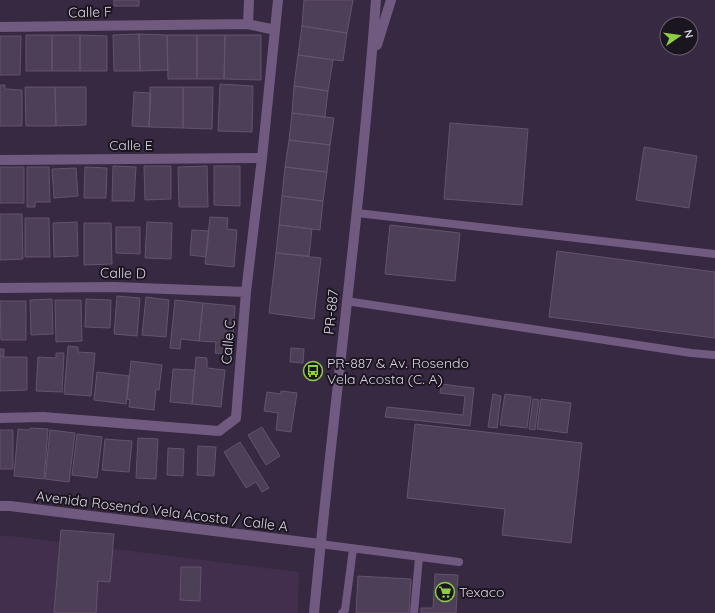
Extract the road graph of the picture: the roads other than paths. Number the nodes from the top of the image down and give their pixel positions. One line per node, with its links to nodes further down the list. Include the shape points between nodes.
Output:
1 (249, 0): 5 (street)
2 (278, 0): 7 (street, Calle C)
3 (376, 0): 8 (street, PR-887)
4 (391, 0): 8 (street, PR-887)
5 (248, 24): 6 (street, Calle F); 7 (street, Calle F)
6 (0, 27)
7 (275, 30): 9 (street, Calle C)
8 (371, 62): 11 (street, PR-887)
9 (262, 158): 10 (street, Calle E); 14 (street, Calle C)
10 (0, 160)
11 (357, 213): 12 (lane); 15 (street, PR-887)
12 (715, 254)
13 (0, 288): 14 (street, Calle D, via 114,287)
14 (246, 292): 17 (street, Calle C, via 236,418 219,431 43,417)
15 (346, 301): 16 (lane, via 691,354); 19 (street, PR-887)
16 (715, 355)
17 (0, 418)
18 (0, 506): 19 (street, Avenida Rosendo Vela Acosta / Calle A)
19 (320, 544): 20 (lane); 23 (street, PR-887)
20 (353, 549): 21 (lane); 24 (lane)
21 (420, 557): 22 (lane); 25 (lane)
22 (459, 562)
23 (314, 613)
24 (342, 613)
25 (414, 613)

